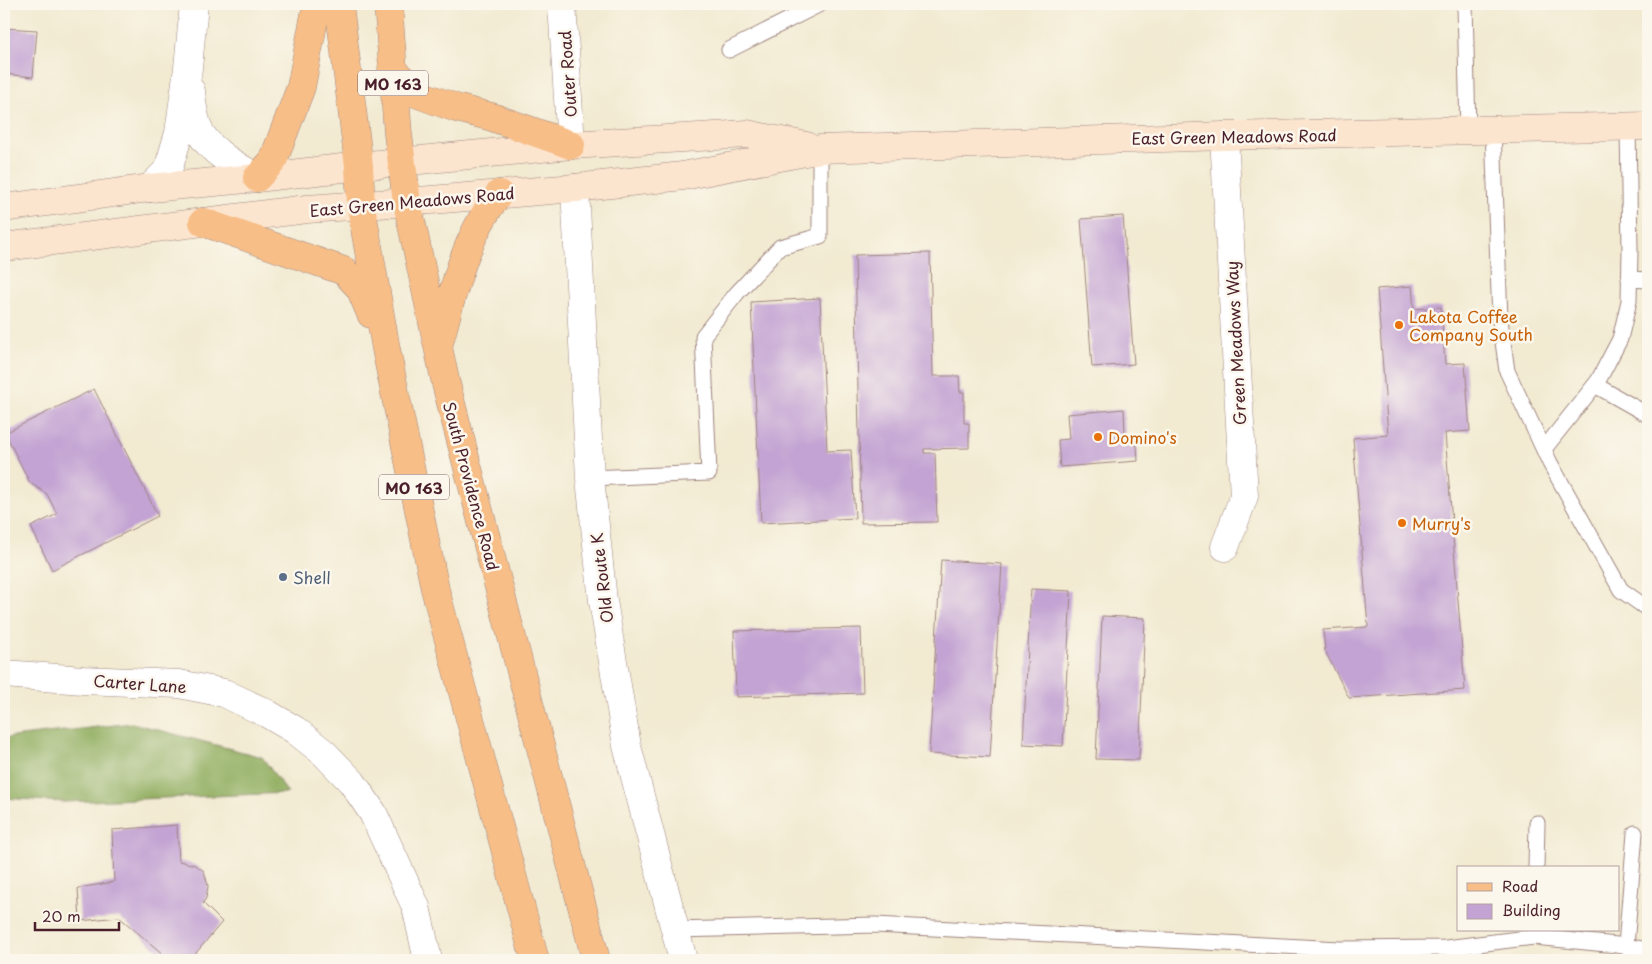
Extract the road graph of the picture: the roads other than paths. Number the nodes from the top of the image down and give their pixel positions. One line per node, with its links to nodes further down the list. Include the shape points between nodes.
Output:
1 (194, 4): 9 (street)
2 (317, 4): 18 (main road, via 301,87 273,161)
3 (339, 4): 17 (main road, MO 163)
4 (388, 4): 10 (main road, South Providence Road / MO 163)
5 (562, 4): 14 (street, Outer Road)
6 (820, 4): 8 (lane)
7 (1464, 4): 12 (lane)
8 (729, 50)
9 (188, 68): 18 (street, via 193,111 201,133 232,164); 19 (street, via 179,133 168,170)
10 (392, 68): 14 (main road, via 415,93); 16 (main road, South Providence Road / MO 163)
11 (1638, 127): 12 (street, East Green Meadows Road); 27 (lane)
12 (1481, 130): 13 (street, East Green Meadows Road); 33 (lane, via 1507,371)
13 (1224, 136): 15 (street, East Green Meadows Road); 35 (street, Green Meadows Way, via 1244,496)
14 (571, 145): 15 (street, East Green Meadows Road, via 747,134); 16 (street, East Green Meadows Road)
15 (820, 149): 20 (street, East Green Meadows Road, via 683,176); 34 (lane, via 820,236 780,247 703,336 709,473)
16 (402, 162): 17 (street, East Green Meadows Road); 22 (main road, South Providence Road / MO 163)
17 (359, 166): 18 (street, East Green Meadows Road); 23 (main road, MO 163)
18 (257, 178): 19 (street, East Green Meadows Road)
19 (150, 188): 24 (street, East Green Meadows Road)
20 (575, 188): 21 (street, East Green Meadows Road); 34 (street, Old Route K)
21 (499, 194): 22 (street, East Green Meadows Road); 29 (main road, via 487,209 461,264)
22 (407, 202): 23 (street, East Green Meadows Road); 29 (main road, South Providence Road / MO 163)
23 (361, 206): 25 (street, East Green Meadows Road); 30 (main road, MO 163)
24 (4, 208)
25 (203, 222): 26 (street, East Green Meadows Road); 30 (main road, via 344,271 360,288)
26 (4, 247)
27 (1630, 280): 28 (lane); 31 (lane, via 1629,301 1620,339)
28 (1648, 280)
29 (438, 347): 48 (main road, South Providence Road / MO 163)
30 (386, 349): 47 (main road, MO 163, via 435,589)
31 (1595, 385): 32 (lane); 33 (lane)
32 (1648, 415)
33 (1544, 449): 36 (lane, via 1621,590)
34 (590, 478): 41 (street, Old Route K, via 602,602 627,746)
35 (1225, 547)
36 (1648, 609)
37 (4, 674): 46 (street, Carter Lane, via 179,684 224,693 296,730 352,782 373,813 416,907)
38 (1537, 823): 40 (lane)
39 (1635, 833): 43 (lane)
40 (1536, 866)
41 (675, 930): 45 (lane, via 875,925); 49 (street, Old Route K)
42 (1534, 934): 43 (lane); 45 (lane)
43 (1626, 946): 44 (lane)
44 (1648, 950)
45 (1445, 954)
46 (428, 960)
47 (535, 960)
48 (596, 960)
49 (683, 960)

